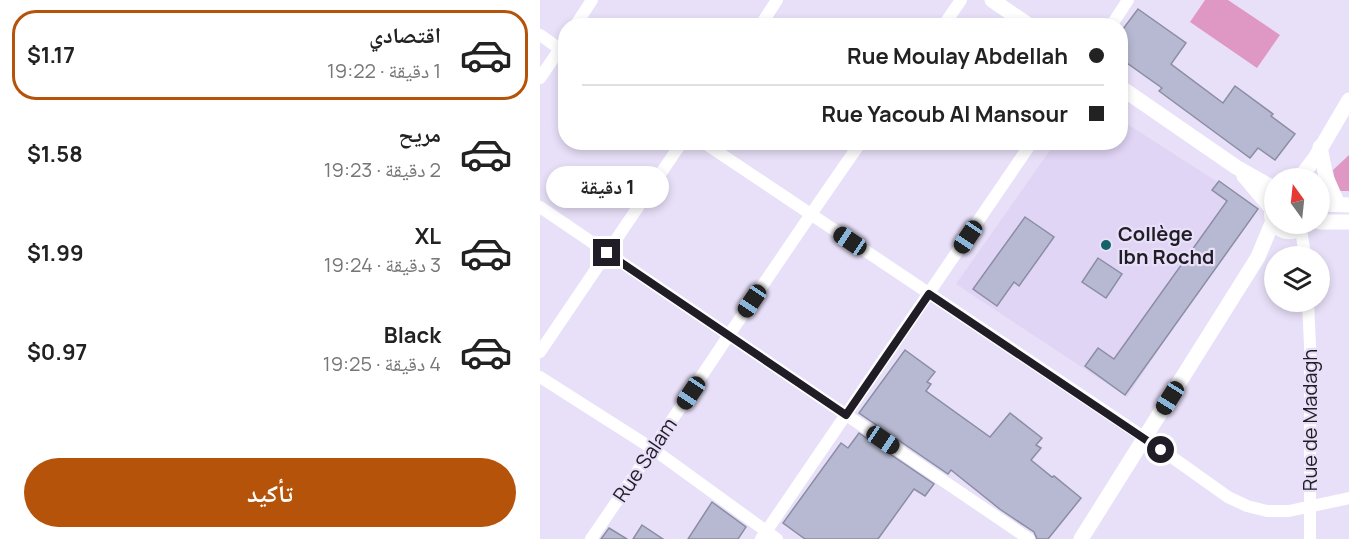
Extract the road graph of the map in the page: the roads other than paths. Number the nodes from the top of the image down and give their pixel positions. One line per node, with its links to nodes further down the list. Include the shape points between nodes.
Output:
1 (592, 0): 6 (street)
2 (777, 0): 7 (street)
3 (961, 0): 8 (street)
4 (992, 0): 9 (street)
5 (1128, 0): 10 (street)
6 (580, 18)
7 (765, 18)
8 (949, 18)
9 (1018, 18)
10 (1116, 18)
11 (540, 35): 12 (street)
12 (558, 44)
13 (558, 55): 14 (street)
14 (540, 78)
15 (1128, 93): 22 (street)
16 (1349, 100): 21 (street)
17 (677, 150): 34 (street)
18 (715, 150): 29 (street)
19 (855, 150): 29 (street, Rue Salam)
20 (1027, 150): 36 (street)
21 (1318, 152): 23 (street); 24 (street); 27 (street, via 1326,177)
22 (1236, 167): 25 (street); 26 (street)
23 (1307, 168)
24 (1313, 168)
25 (1264, 183)
26 (1264, 200)
27 (1344, 205)
28 (540, 207): 34 (street)
29 (810, 214): 36 (street); 38 (street, Rue Salam)
30 (1330, 222): 31 (street)
31 (1349, 222)
32 (1265, 234): 35 (street)
33 (1290, 234): 35 (street)
34 (607, 253): 38 (street); 39 (street)
35 (1258, 257): 42 (street)
36 (929, 294): 41 (street); 42 (street)
37 (1308, 312): 45 (street, Rue de Madagh)
38 (729, 336): 41 (street); 43 (street, Rue Salam)
39 (540, 352)
40 (540, 377): 43 (street)
41 (846, 415): 46 (street); 49 (street)
42 (1145, 438): 45 (street, via 1228,497 1247,506 1289,511); 50 (street)
43 (653, 449): 46 (street); 47 (street, Rue Salam)
44 (1349, 498): 45 (street)
45 (1310, 506): 51 (street, Rue de Madagh)
46 (764, 535): 48 (street)
47 (591, 539)
48 (777, 539)
49 (1029, 539)
50 (1082, 539)
51 (1310, 539)

